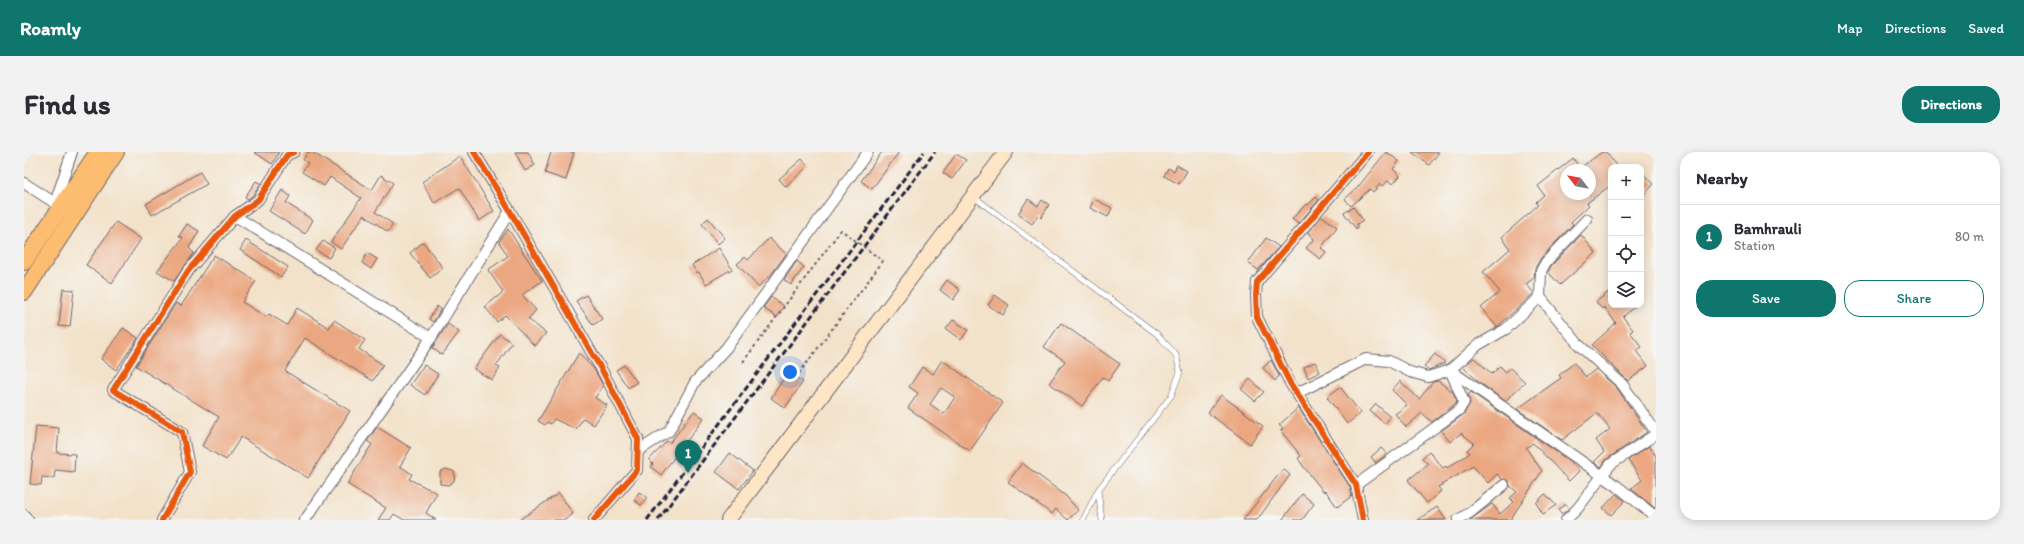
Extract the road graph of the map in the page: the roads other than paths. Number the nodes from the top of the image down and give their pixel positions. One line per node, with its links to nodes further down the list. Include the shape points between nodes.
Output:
1 (72, 152): 11 (street)
2 (98, 152): 11 (highway)
3 (116, 152): 16 (highway)
4 (294, 152): 13 (street, via 288,155 258,200)
5 (474, 152): 12 (street)
6 (868, 152): 22 (street, via 727,346 695,382 670,431)
7 (1006, 152): 10 (main road)
8 (1368, 152): 20 (street, via 1257,282 1257,317)
9 (24, 183): 11 (street)
10 (974, 197): 26 (lane, via 1156,334 1176,355 1180,372 1171,396); 34 (main road)
11 (56, 208): 15 (highway)
12 (510, 211): 18 (street); 22 (street, via 604,374 638,439)
13 (235, 216): 18 (street); 31 (street, via 188,271 113,390 182,432 190,472)
14 (1587, 219): 17 (street, via 1541,270)
15 (24, 262)
16 (24, 292)
17 (1540, 297): 19 (street, via 1506,329 1478,345); 21 (street, via 1578,345 1622,384)
18 (431, 338): 32 (street)
19 (1450, 370): 20 (street, via 1428,377 1410,372 1389,361 1366,359); 23 (street); 24 (street, via 1464,402 1459,410)
20 (1297, 393): 24 (street)
21 (1656, 433): 23 (street, via 1611,464)
22 (638, 451): 33 (street, via 637,470)
23 (1602, 476): 28 (street); 29 (street)
24 (1356, 485): 37 (street)
25 (1504, 485): 38 (street)
26 (1098, 490): 35 (lane); 36 (lane)
27 (24, 515): 30 (street)
28 (1656, 517)
29 (1568, 519)
30 (28, 520)
31 (162, 520)
32 (305, 520)
33 (594, 520)
34 (728, 520)
35 (1083, 520)
36 (1102, 520)
37 (1363, 520)
38 (1458, 520)

